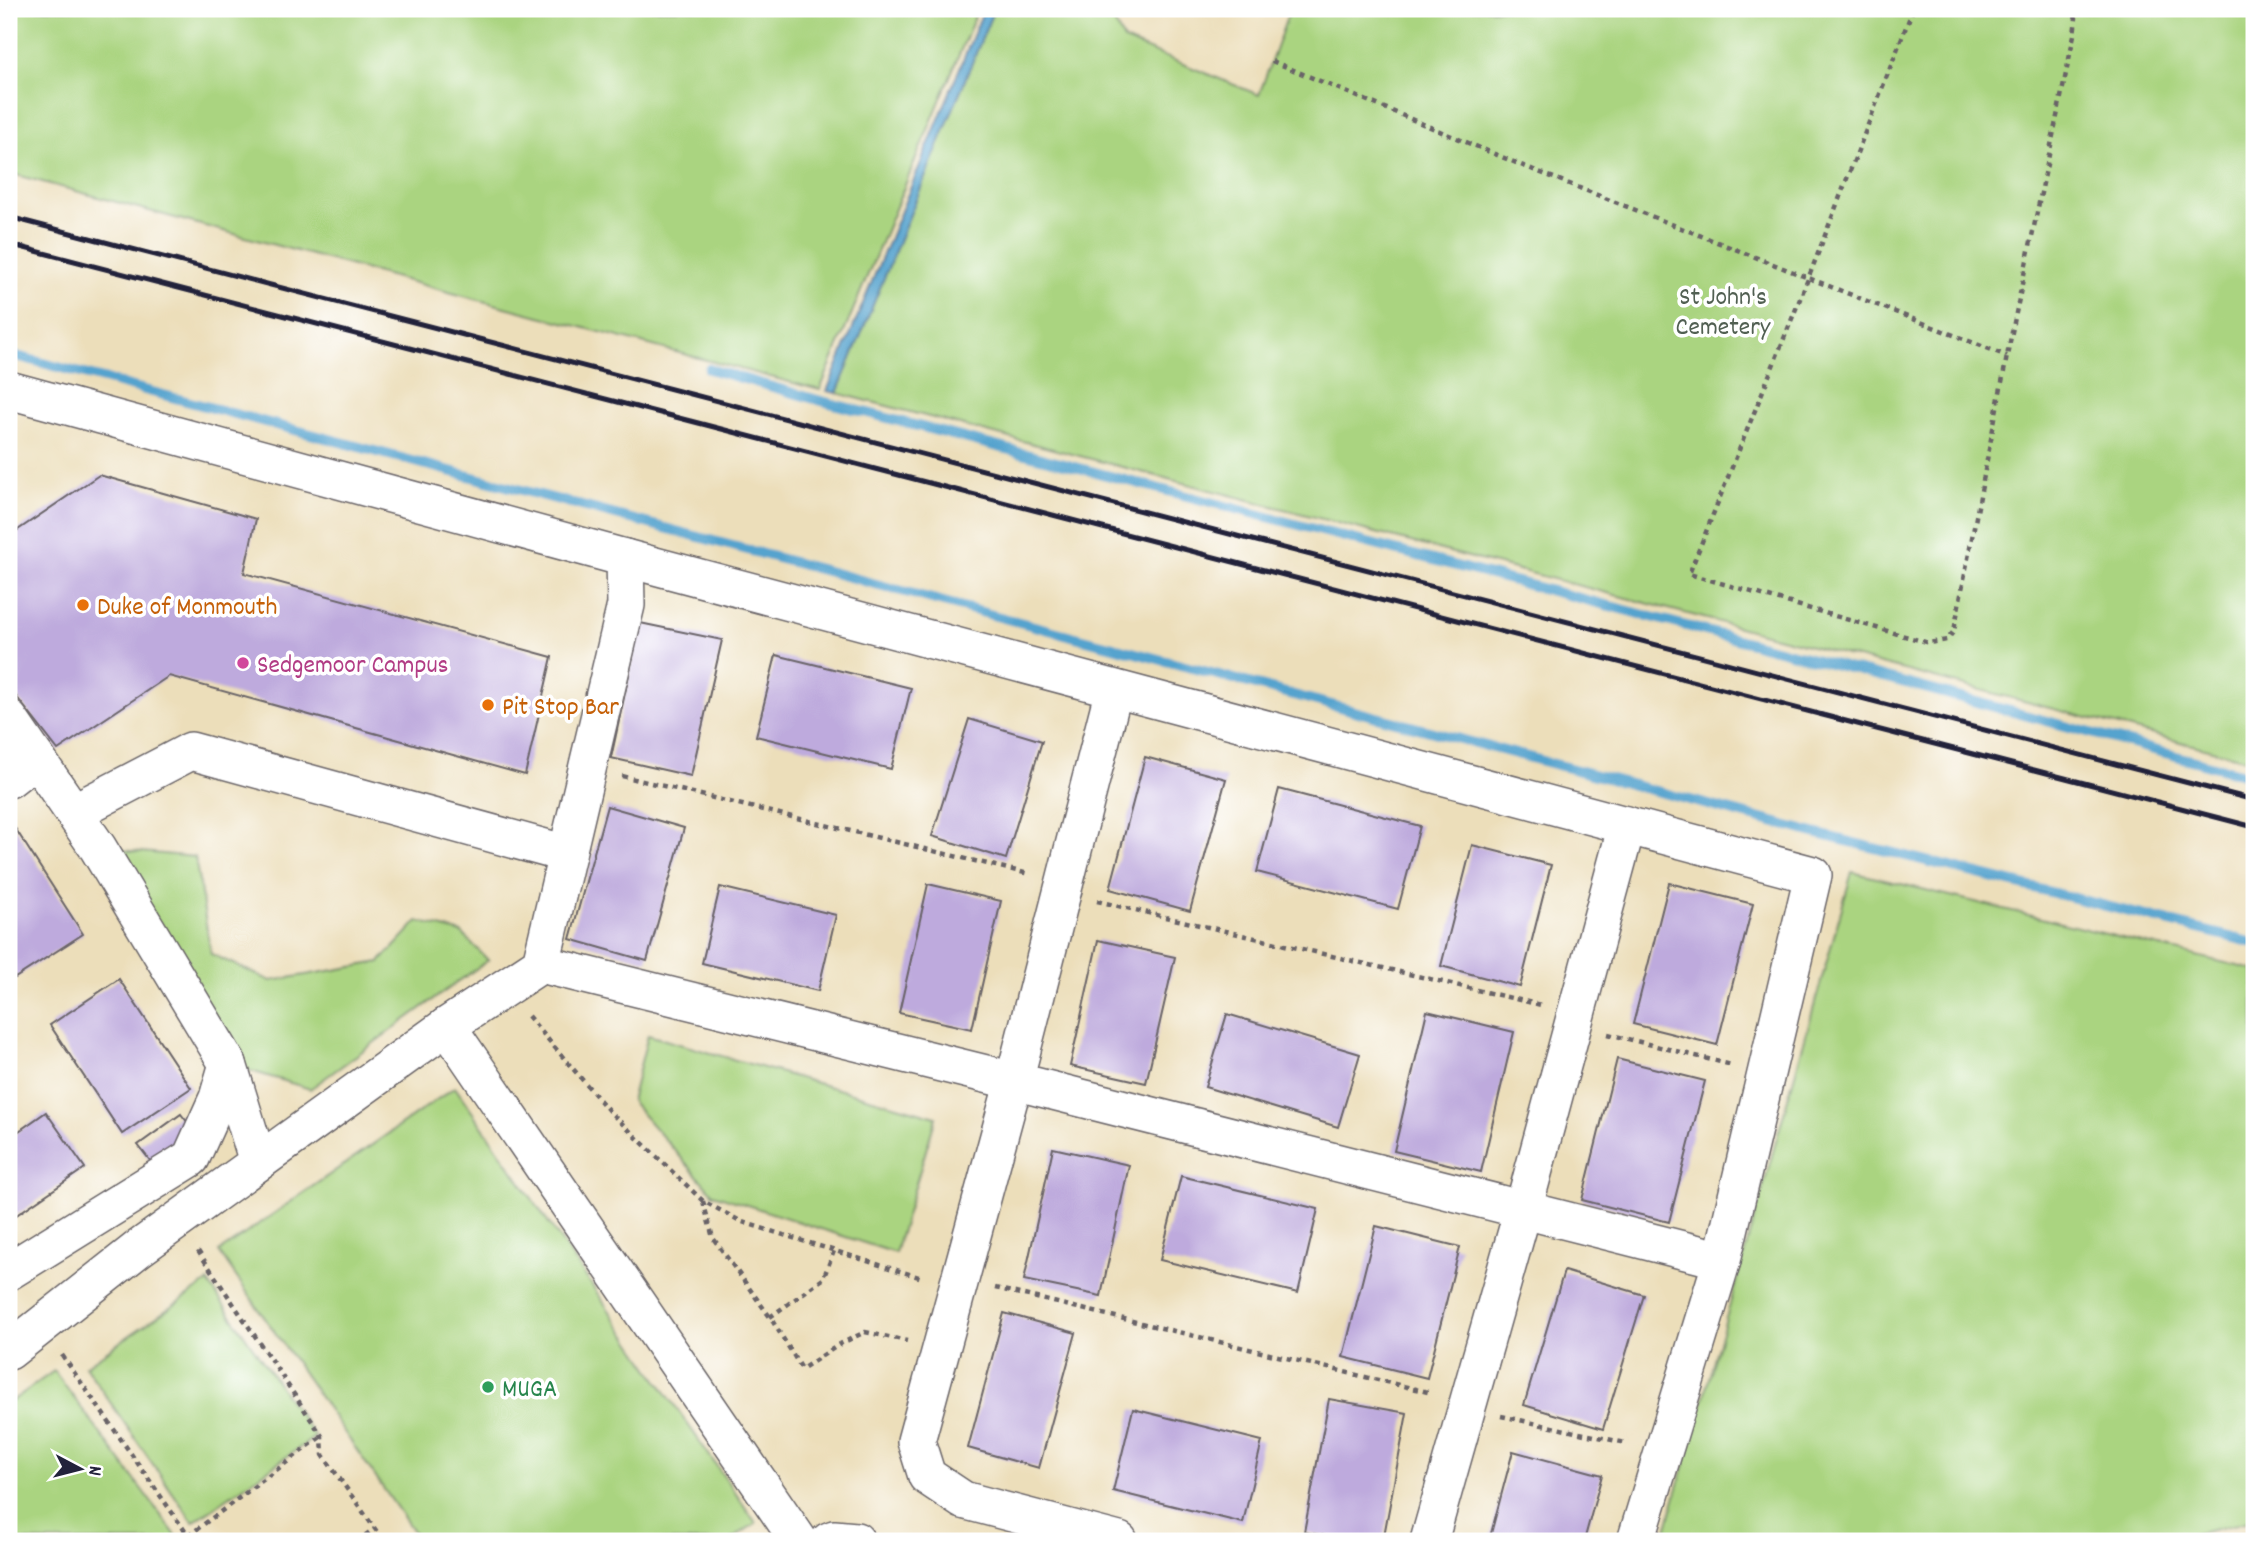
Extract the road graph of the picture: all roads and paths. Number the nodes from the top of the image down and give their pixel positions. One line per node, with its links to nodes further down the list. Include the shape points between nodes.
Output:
1 (1913, 9): 4 (path)
2 (2071, 9): 5 (path, via 2076,18 2074,35)
3 (1272, 61): 4 (path)
4 (1808, 278): 5 (path); 5 (path, via 1689,574 1929,643 1947,640 1954,631)
5 (2007, 356)
6 (9, 390): 7 (lane)
7 (625, 558): 8 (lane); 11 (lane, via 626,605)
8 (1114, 689): 13 (lane); 15 (lane)
9 (9, 719): 10 (lane)
10 (22, 768): 12 (lane)
11 (587, 768): 14 (lane); 15 (path)
12 (75, 812): 14 (lane, via 191,751); 20 (lane)
13 (1627, 825): 18 (lane); 21 (lane, via 1813,875)
14 (567, 853): 16 (lane)
15 (1063, 888): 18 (path); 22 (lane)
16 (541, 964): 17 (lane); 22 (lane)
17 (505, 988): 19 (lane); 24 (path, via 609,1111)
18 (1575, 1019): 21 (path); 25 (lane)
19 (447, 1026): 23 (lane); 45 (lane)
20 (228, 1064): 23 (lane); 29 (lane, via 191,1158)
21 (1766, 1074): 28 (lane)
22 (1014, 1081): 25 (lane); 30 (lane)
23 (258, 1162): 29 (lane, via 235,1155 59,1264); 31 (lane)
24 (703, 1201): 27 (path, via 742,1222); 32 (path, via 713,1238)
25 (1523, 1210): 28 (lane); 37 (lane)
26 (198, 1251): 38 (path)
27 (834, 1251): 30 (path); 32 (path, via 823,1279)
28 (1722, 1260): 39 (lane)
29 (12, 1269)
30 (959, 1284): 35 (lane); 37 (path)
31 (79, 1295): 33 (lane, via 36,1306); 36 (lane)
32 (770, 1317): 35 (path, via 802,1369 865,1332)
33 (9, 1326)
34 (57, 1348): 41 (path)
35 (942, 1349): 48 (lane, via 916,1441 927,1476 962,1500)
36 (9, 1351)
37 (1467, 1405): 39 (path); 49 (lane)
38 (322, 1436): 40 (path, via 323,1455); 41 (path)
39 (1664, 1451): 50 (lane)
40 (374, 1529): 43 (path); 44 (path)
41 (188, 1536): 42 (path)
42 (192, 1541)
43 (357, 1541)
44 (379, 1541)
45 (799, 1541)
46 (829, 1541): 47 (lane)
47 (856, 1541)
48 (1119, 1541)
49 (1429, 1541)
50 (1636, 1541)

